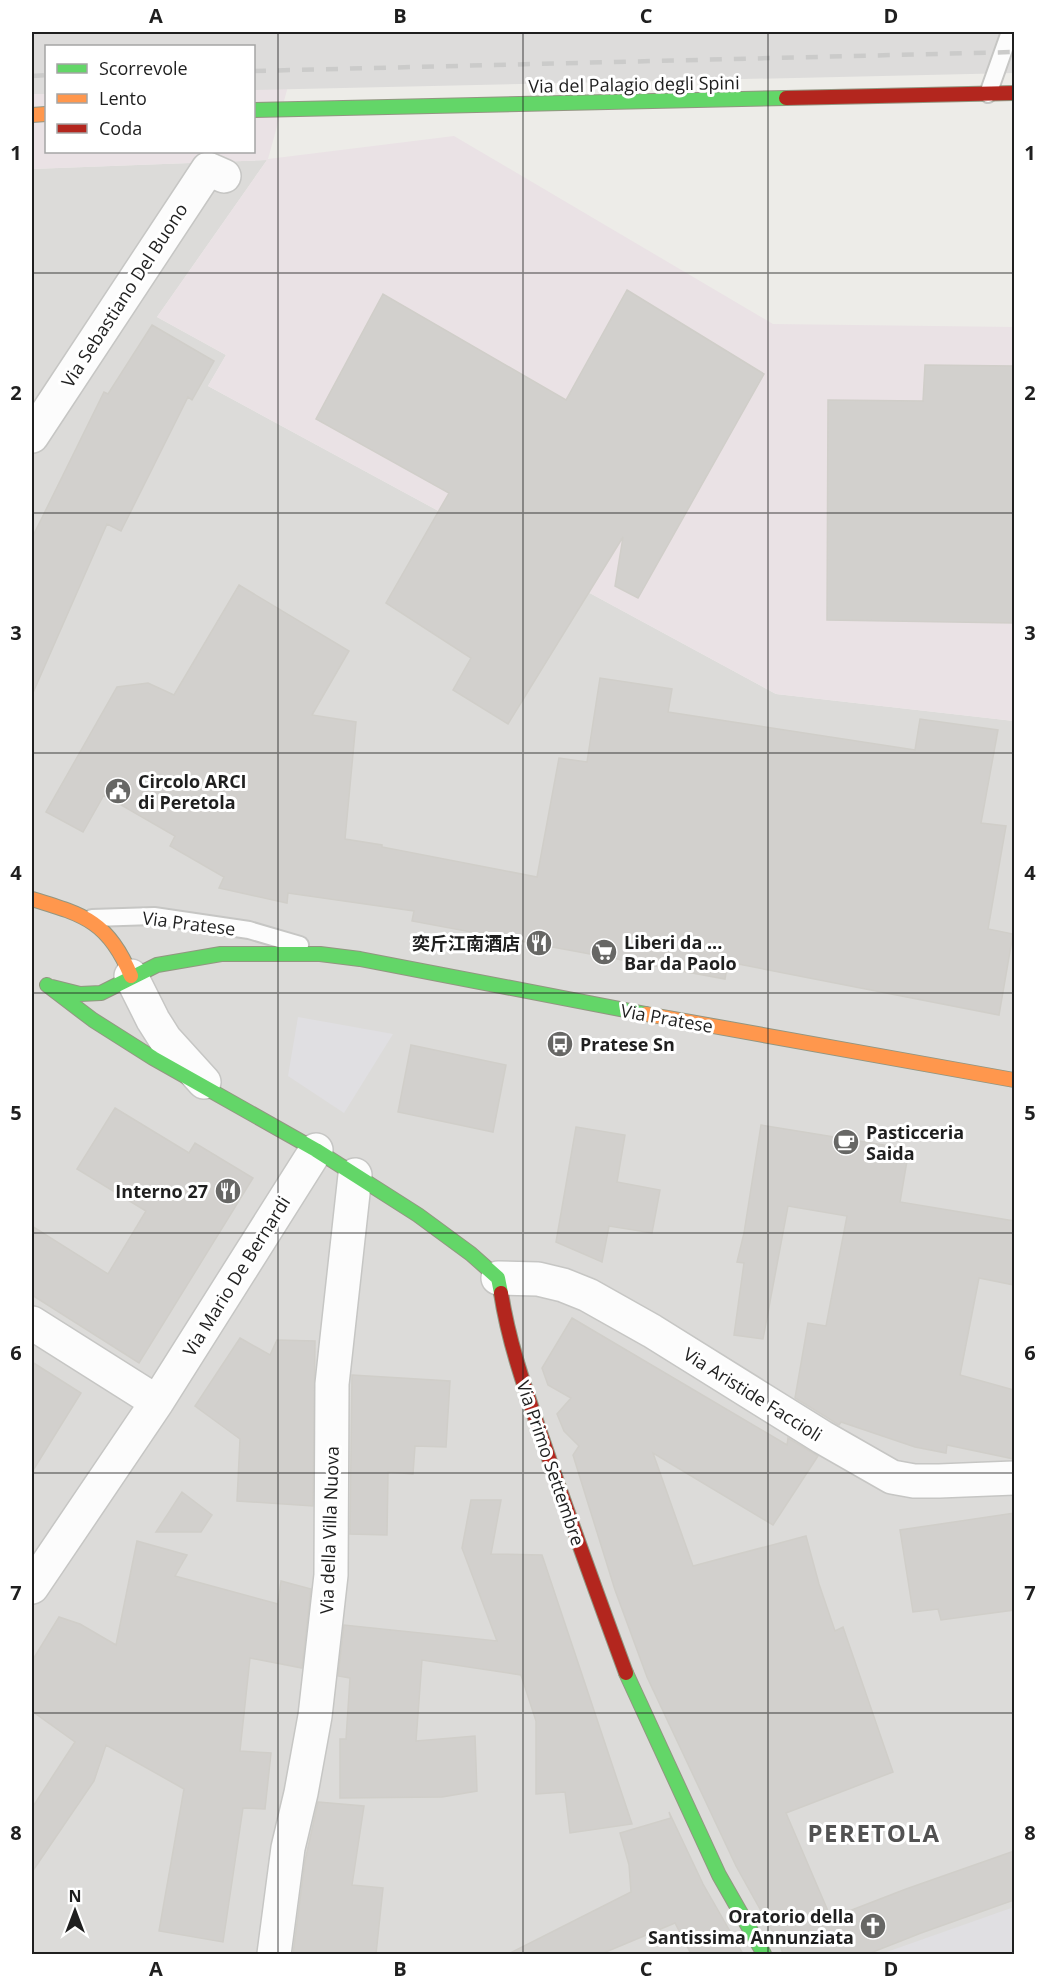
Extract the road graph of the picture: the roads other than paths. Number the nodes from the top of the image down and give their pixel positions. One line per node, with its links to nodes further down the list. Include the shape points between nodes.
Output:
1 (1010, 32): 3 (lane)
2 (1014, 93): 3 (main road, Via del Palagio degli Spini)
3 (988, 94): 4 (main road, Via del Palagio degli Spini)
4 (255, 110)
5 (224, 176): 6 (street, Via Sebastiano Del Buono, via 207,169)
6 (32, 436)
7 (32, 899): 8 (main road, Via Pratese)
8 (90, 919): 9 (lane, Via Pratese, via 154,916 212,924 278,937); 11 (main road, Via Pratese, via 117,943)
9 (320, 954): 11 (main road, Via Pratese, via 221,954 166,962); 13 (main road, Via Pratese)
10 (32, 976): 12 (main road, Via Pratese)
11 (131, 976): 12 (main road, Via Pratese, via 92,994); 14 (street, via 165,1039)
12 (46, 985): 14 (main road, via 123,1039)
13 (1014, 1080)
14 (212, 1090): 15 (main road)
15 (316, 1150): 16 (main road); 19 (street, Via Mario De Bernardi)
16 (355, 1175): 17 (main road, via 447,1235); 22 (street, Via della Villa Nuova, via 332,1384 331,1575 315,1716 288,1848)
17 (498, 1278): 20 (street, Via Aristide Faccioli, via 538,1279 588,1295 892,1477 914,1481); 23 (main road, Via Primo Settembre, via 522,1379 630,1684 719,1875)
18 (32, 1323): 19 (street)
19 (157, 1402): 21 (street, Via Mario De Bernardi)
20 (1014, 1478)
21 (32, 1587)
22 (274, 1954)
23 (764, 1954)

